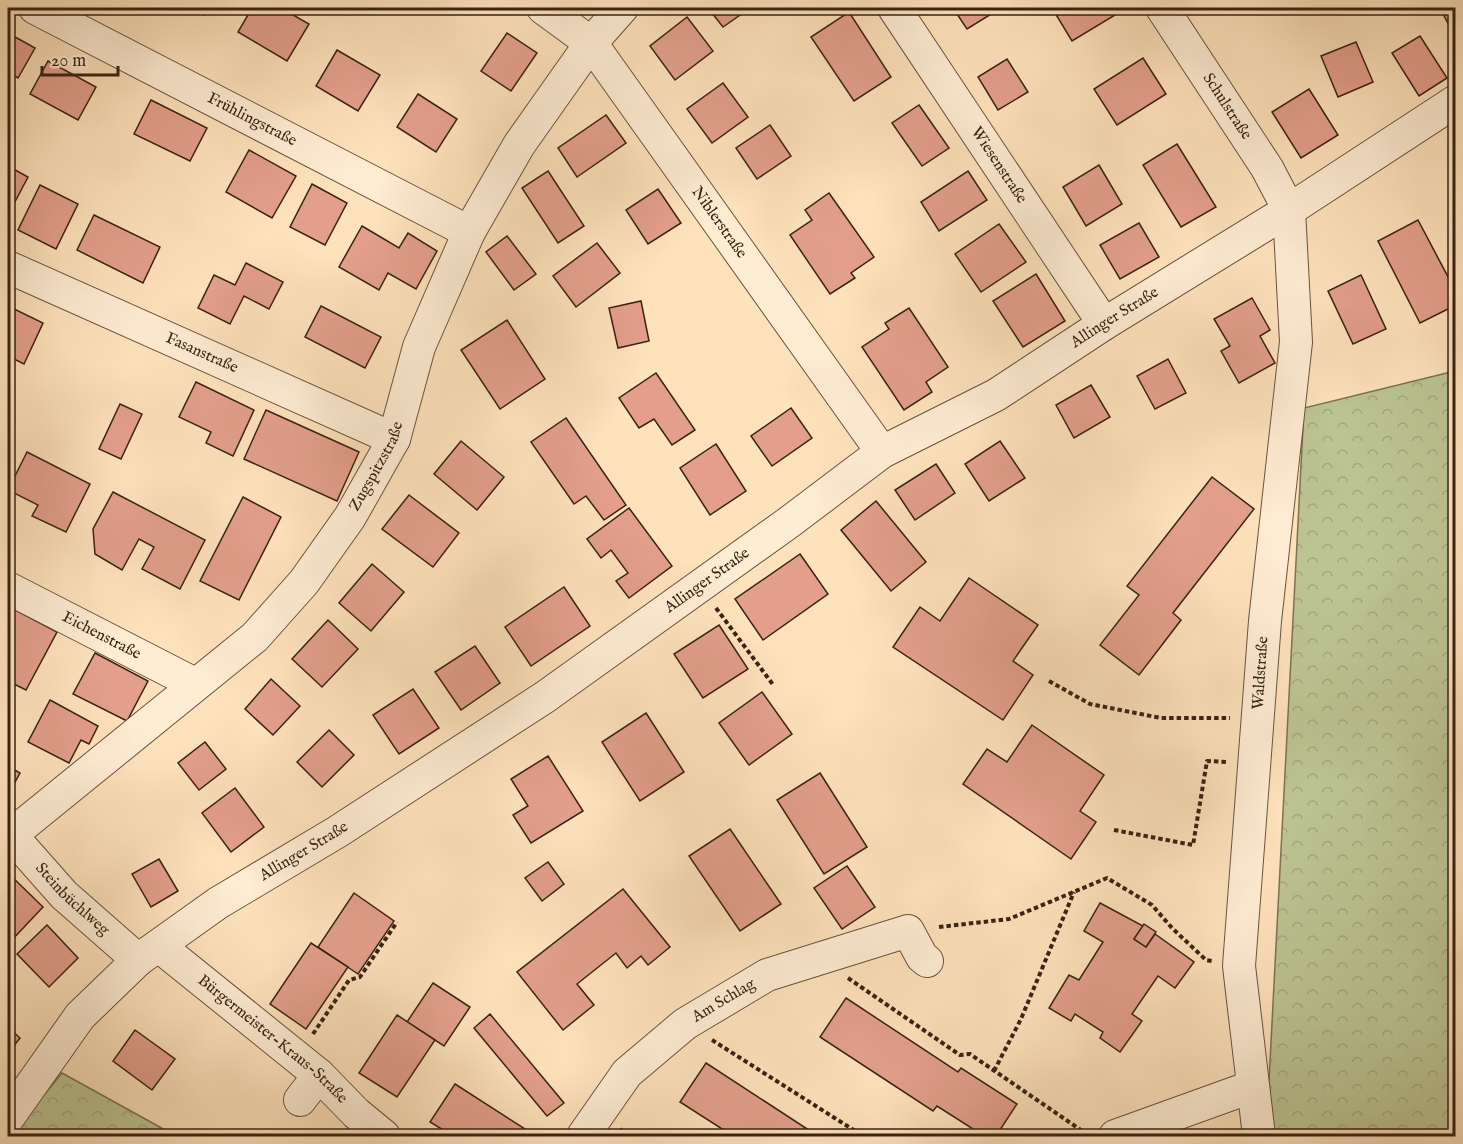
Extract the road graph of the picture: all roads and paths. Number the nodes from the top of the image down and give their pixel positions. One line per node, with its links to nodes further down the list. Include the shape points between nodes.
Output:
1 (35, 8): 9 (street, Frühlingstraße)
2 (543, 8): 6 (street, Niblerstraße)
3 (622, 8): 6 (street, Zugspitzstraße)
4 (894, 8): 11 (street, Wiesenstraße)
5 (1162, 8): 8 (street, Schulstraße, via 1267,168)
6 (591, 43): 9 (street, Zugspitzstraße, via 519,145); 13 (street, Niblerstraße)
7 (1455, 101): 8 (street, Allinger Straße)
8 (1289, 210): 11 (street, Allinger Straße); 19 (street, Waldstraße, via 1296,342)
9 (469, 232): 12 (street, Zugspitzstraße, via 419,347)
10 (8, 267): 12 (street, Fasanstraße)
11 (1104, 324): 13 (street, Allinger Straße, via 996,395)
12 (394, 439): 17 (street, Zugspitzstraße, via 350,517 304,582 255,637)
13 (882, 452): 14 (street, Allinger Straße)
14 (700, 586): 18 (path); 26 (street, Allinger Straße, via 545,698 337,832 218,903)
15 (8, 588): 17 (street, Eichenstraße)
16 (1049, 681): 19 (path, via 1090,704 1161,718)
17 (195, 684): 22 (street, Zugspitzstraße)
18 (774, 686)
19 (1258, 718): 20 (street, Waldstraße)
20 (1254, 765): 21 (path, via 1206,760 1192,845); 29 (street, Waldstraße)
21 (1114, 830)
22 (9, 835): 26 (street, Steinbüchlweg, via 64,895)
23 (1074, 892): 25 (path, via 1009,919); 29 (path, via 1107,878 1152,905 1206,960); 32 (path)
24 (397, 922): 31 (path, via 360,977 349,981)
25 (908, 931): 27 (street, Am Schlag); 28 (street)
26 (149, 953): 31 (street, Bürgermeister-Kraus-Straße); 35 (street, Allinger Straße, via 80,1016)
27 (834, 954): 30 (street, Am Schlag, via 767,975); 32 (path, via 844,976 960,1055 970,1054)
28 (927, 961)
29 (1239, 966): 33 (street, Waldstraße)
30 (685, 1024): 37 (street, Am Schlag, via 627,1072); 38 (path)
31 (308, 1066): 34 (street); 36 (street, Bürgermeister-Kraus-Straße)
32 (994, 1071): 39 (path)
33 (1251, 1087): 40 (street); 41 (street, Waldstraße)
34 (300, 1100)
35 (8, 1118)
36 (384, 1137)
37 (583, 1137)
38 (863, 1137)
39 (1091, 1137)
40 (1115, 1137)
41 (1259, 1137)

